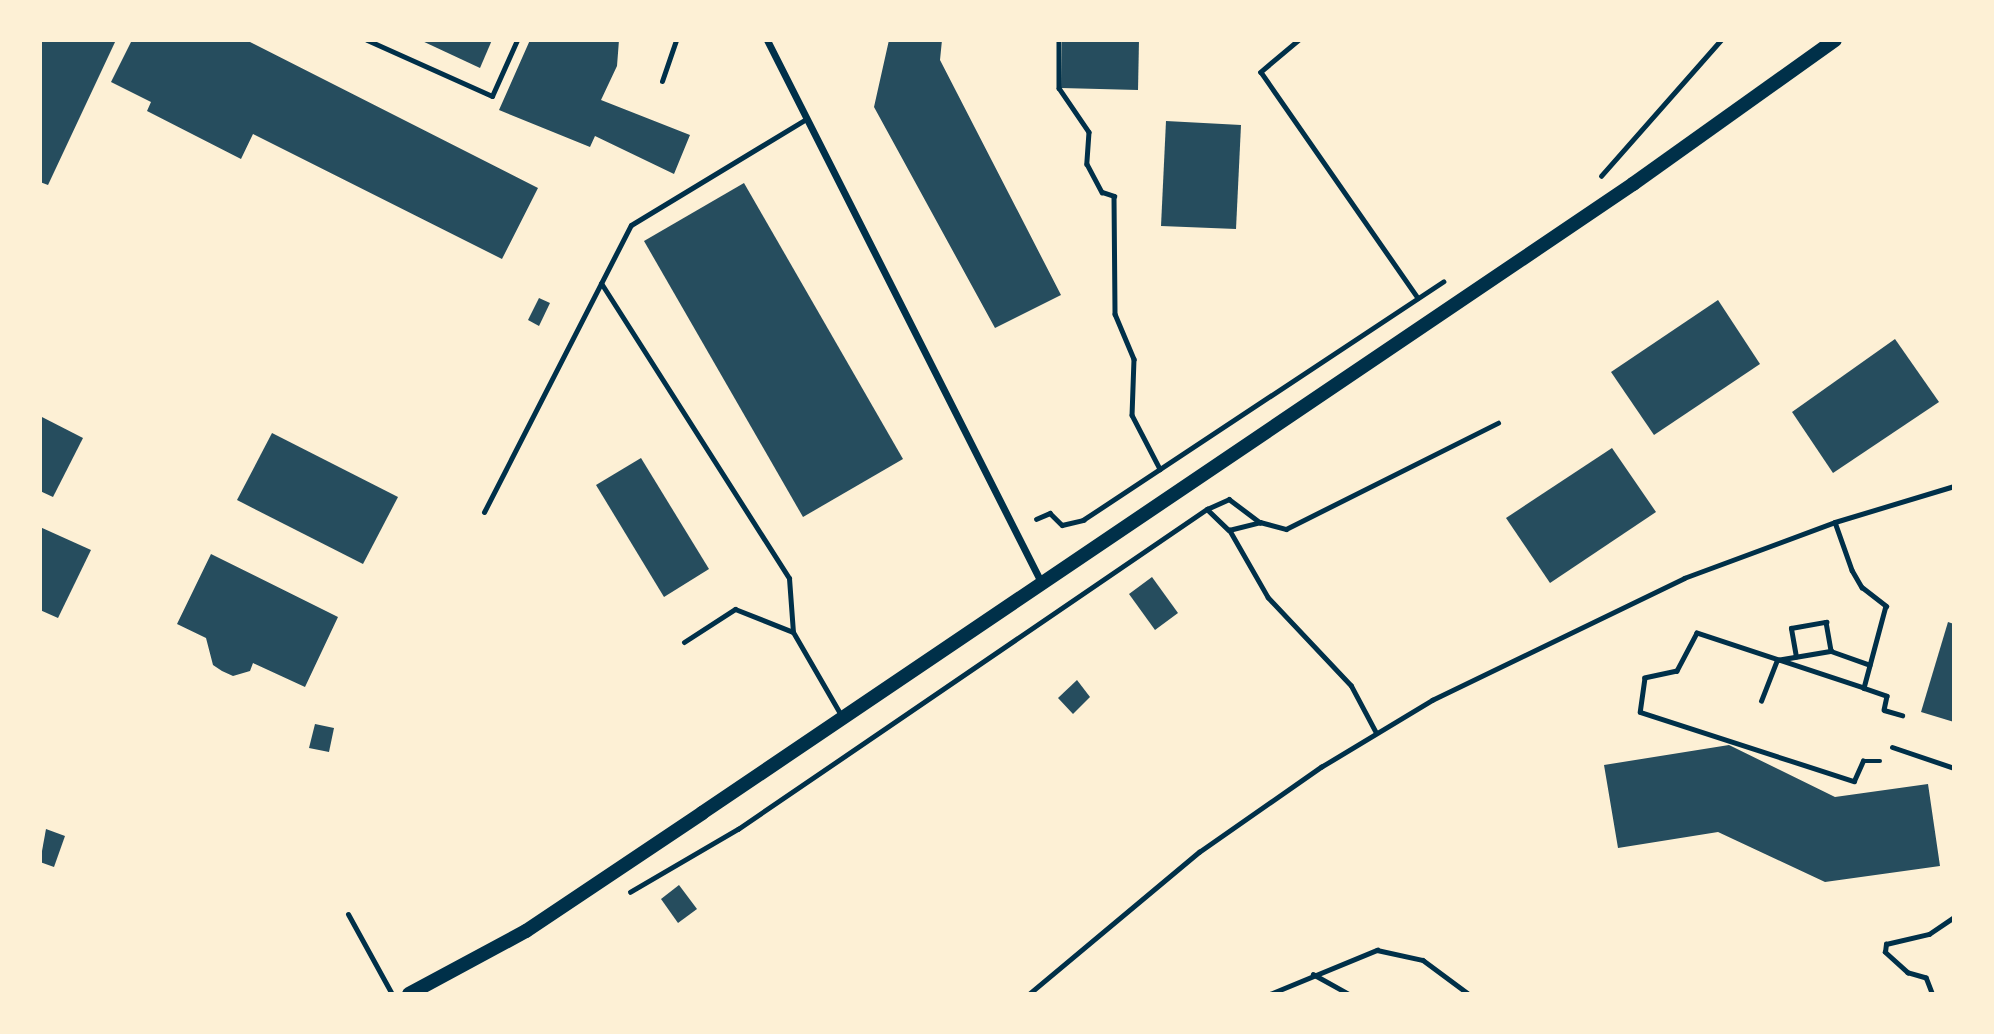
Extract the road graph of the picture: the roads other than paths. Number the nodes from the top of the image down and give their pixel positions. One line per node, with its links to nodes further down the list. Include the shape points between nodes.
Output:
1 (367, 40): 2 (lane, via 492,96)
2 (517, 40)
3 (676, 40): 6 (lane)
4 (767, 40): 7 (street)
5 (1835, 40): 10 (main road, via 1633,184)
6 (663, 81)
7 (806, 119): 8 (lane, via 631,225); 10 (street)
8 (601, 283): 9 (lane); 11 (lane, via 789,578)
9 (484, 512)
10 (1041, 582): 13 (main road)
11 (793, 632): 12 (lane, via 735,609); 13 (lane)
12 (684, 642)
13 (842, 717): 18 (main road, via 526,931)
14 (1892, 747): 15 (lane)
15 (1954, 768)
16 (348, 914): 17 (lane)
17 (392, 994)
18 (409, 994)

